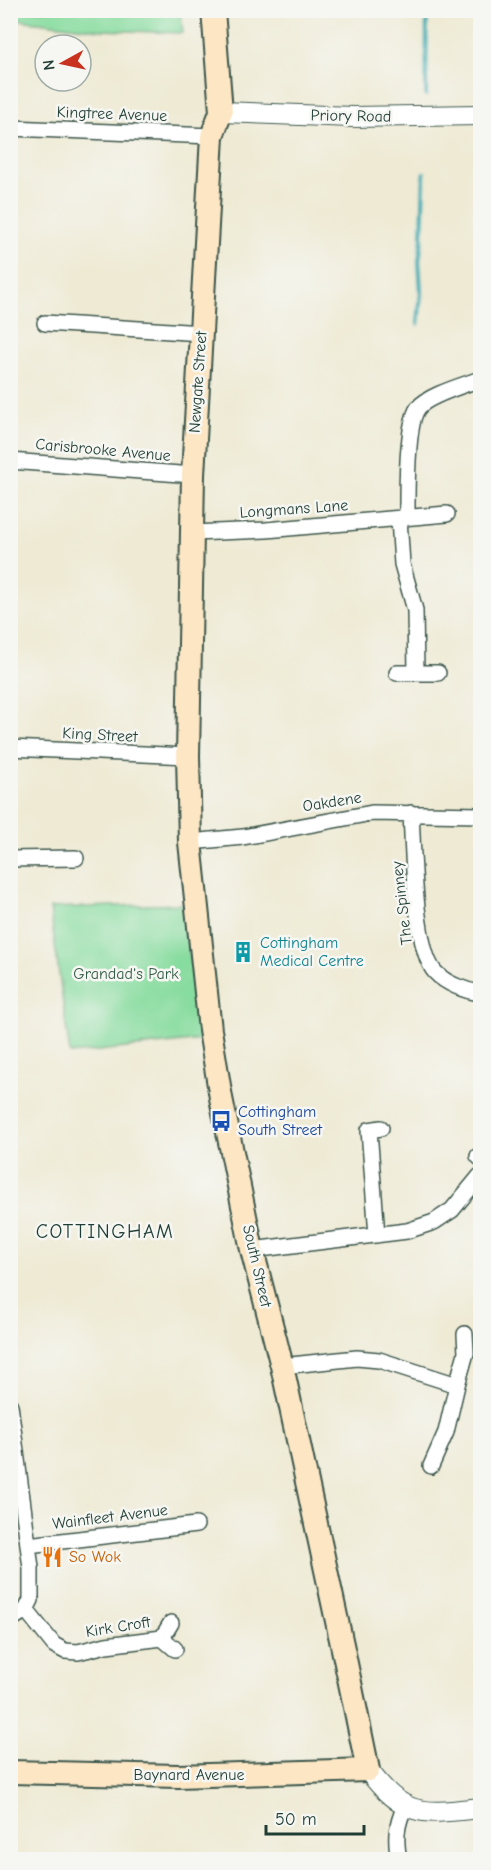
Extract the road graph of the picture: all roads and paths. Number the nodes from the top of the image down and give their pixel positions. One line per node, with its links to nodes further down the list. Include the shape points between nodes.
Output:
1 (213, 10): 2 (main road, Newgate Street)
2 (221, 112): 3 (street, Priory Road, via 353,117); 5 (main road, Newgate Street)
3 (480, 115)
4 (10, 129): 5 (street, Kingtree Avenue)
5 (213, 136): 7 (main road, Newgate Street)
6 (45, 323): 7 (street)
7 (202, 333): 10 (main road, Newgate Street)
8 (480, 379): 12 (street, via 417,409)
9 (10, 461): 10 (street, Carisbrooke Avenue)
10 (193, 475): 13 (main road, Newgate Street)
11 (447, 514): 12 (street, Longmans Lane)
12 (403, 519): 13 (street, Longmans Lane); 15 (street, via 402,564 415,610)
13 (192, 533): 18 (main road, Newgate Street)
14 (397, 673): 15 (street)
15 (416, 673): 16 (street)
16 (438, 673)
17 (10, 747): 18 (street, King Street)
18 (188, 756): 21 (main road, South Street)
19 (411, 813): 20 (street, Oakdene); 21 (street, Oakdene, via 351,816 243,837); 24 (street, The Spinney, via 417,902 426,953 435,972 465,991)
20 (480, 815)
21 (190, 842): 28 (main road, South Street, via 210,1030)
22 (76, 858): 23 (street)
23 (10, 859)
24 (480, 993)
25 (381, 1128): 27 (street, via 369,1130)
26 (480, 1176): 27 (street, via 452,1210 434,1222)
27 (377, 1235): 28 (street)
28 (252, 1250): 31 (main road, South Street)
29 (465, 1334): 30 (street)
30 (472, 1353): 32 (street)
31 (282, 1366): 32 (street, via 357,1358 379,1360); 41 (main road, South Street)
32 (457, 1385): 34 (street, via 446,1432)
33 (11, 1412): 36 (street)
34 (431, 1458)
35 (196, 1525): 36 (street, Wainfleet Avenue)
36 (28, 1545): 37 (street, via 31,1600)
37 (16, 1616): 39 (street, Kirk Croft, via 65,1651)
38 (171, 1623): 39 (street, Kirk Croft)
39 (162, 1638): 40 (street, Kirk Croft)
40 (175, 1648)
41 (368, 1770): 42 (main road, Baynard Avenue, via 178,1776); 43 (street, via 383,1790)
42 (10, 1772)
43 (405, 1806): 44 (street, via 427,1813); 45 (street, via 396,1826)
44 (480, 1808)
45 (399, 1860)

